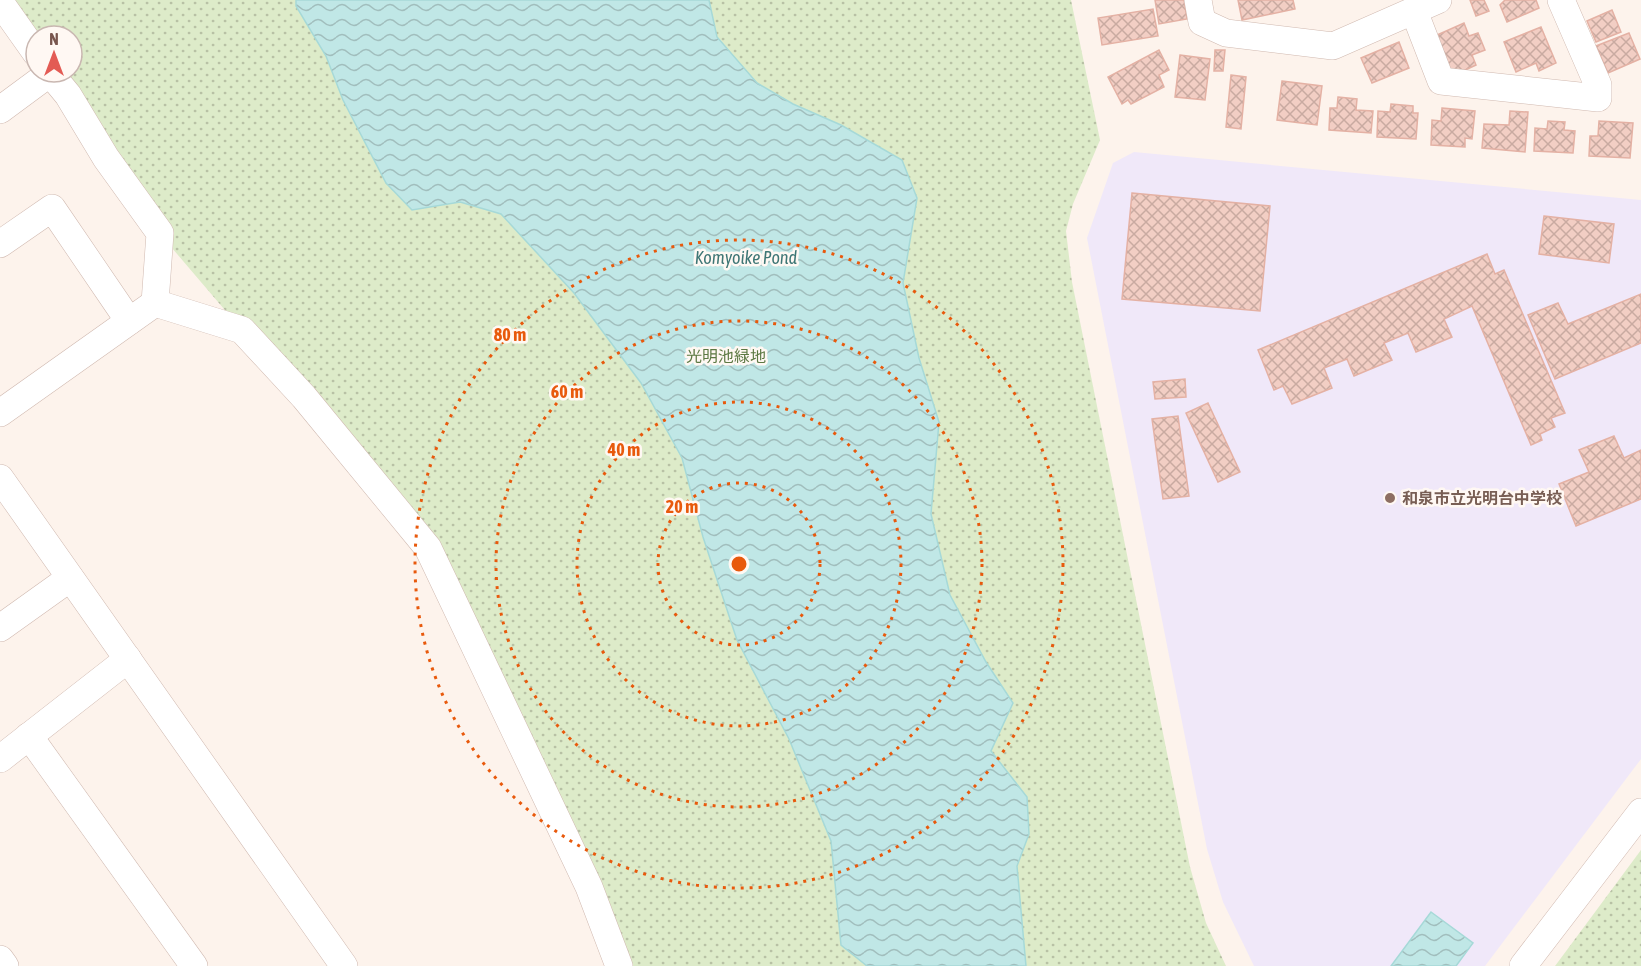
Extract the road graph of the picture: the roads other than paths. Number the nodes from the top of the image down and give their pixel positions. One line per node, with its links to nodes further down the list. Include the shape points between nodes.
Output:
1 (23, 0): 6 (street)
2 (1198, 0): 5 (street, via 1202,22 1226,33 1333,46)
3 (1561, 0): 5 (street, via 1598,85 1598,98 1441,81)
4 (0, 2): 7 (street)
5 (1426, 5)
6 (30, 24)
7 (24, 36)
8 (24, 78): 10 (street)
9 (59, 84): 12 (street, via 160,234)
10 (0, 110)
11 (0, 244): 13 (street, via 52,208)
12 (155, 303): 13 (street); 26 (street, via 242,330 304,397 428,548 589,887)
13 (129, 321): 14 (street)
14 (0, 413)
15 (0, 478): 16 (street)
16 (70, 579): 17 (street); 18 (street)
17 (0, 628)
18 (128, 658): 19 (street); 25 (street)
19 (29, 736): 20 (street); 24 (street)
20 (0, 759)
21 (1641, 812): 27 (street)
22 (0, 959): 23 (street)
23 (5, 966)
24 (194, 966)
25 (342, 966)
26 (619, 966)
27 (1523, 966)

